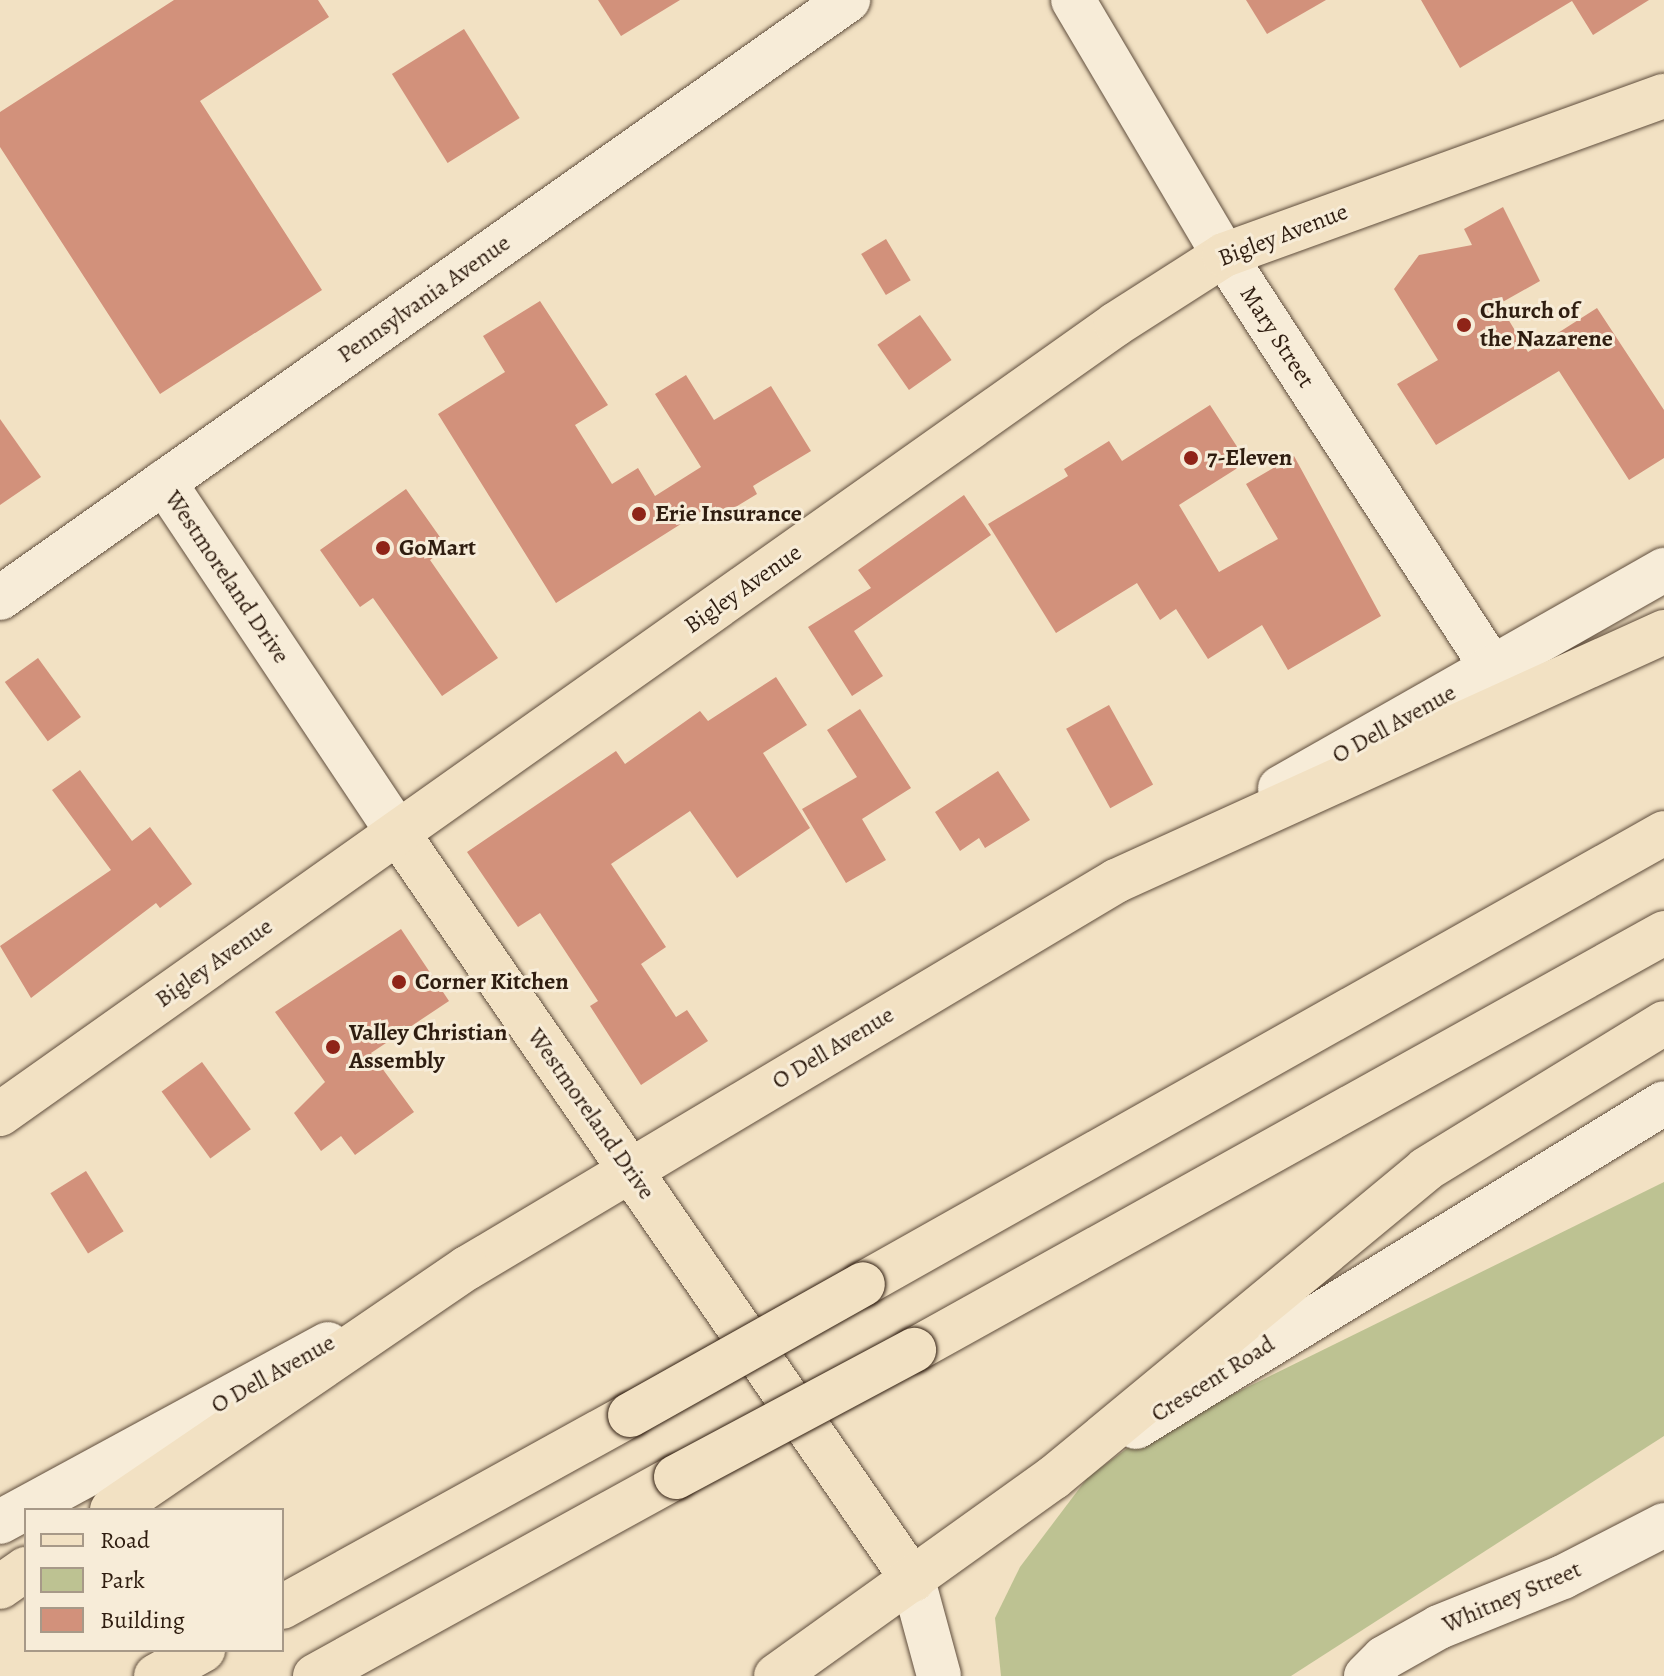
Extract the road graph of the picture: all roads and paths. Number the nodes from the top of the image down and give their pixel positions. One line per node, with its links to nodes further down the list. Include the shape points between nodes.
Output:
1 (848, 0): 5 (street, Pennsylvania Avenue)
2 (1073, 0): 4 (street, Mary Street)
3 (1664, 96): 4 (main road, Bigley Avenue)
4 (1224, 255): 9 (street, Mary Street); 11 (main road, Bigley Avenue, via 1116,324)
5 (164, 482): 7 (street, Pennsylvania Avenue); 11 (street, Westmoreland Drive)
6 (1664, 570): 9 (street, O Dell Avenue)
7 (0, 598)
8 (1664, 632): 12 (main road)
9 (1492, 668): 12 (street, O Dell Avenue)
10 (1664, 833): 28 (main road, bridge)
11 (399, 835): 16 (main road, Bigley Avenue); 17 (main road, Westmoreland Drive)
12 (1116, 881): 17 (main road, O Dell Avenue)
13 (1664, 933): 31 (main road, bridge)
14 (1664, 1023): 19 (main road, via 1426,1169)
15 (1664, 1103): 19 (street, Crescent Road)
16 (0, 1114)
17 (629, 1169): 18 (main road, O Dell Avenue); 26 (main road, Westmoreland Drive)
18 (467, 1268): 20 (street, O Dell Avenue); 21 (main road)
19 (1053, 1478): 26 (main road, Crescent Road)
20 (26, 1508)
21 (115, 1508)
22 (24, 1509): 23 (street, O Dell Avenue)
23 (0, 1522)
24 (1664, 1525): 34 (street, Whitney Street, via 1563,1577 1439,1627 1384,1658)
25 (24, 1570): 27 (main road)
26 (913, 1580): 32 (main road, Crescent Road); 33 (street, Westmoreland Drive)
27 (0, 1587)
28 (284, 1606)
29 (199, 1652): 30 (main road)
30 (156, 1676)
31 (315, 1676)
32 (776, 1676)
33 (939, 1676)
34 (1366, 1676)

